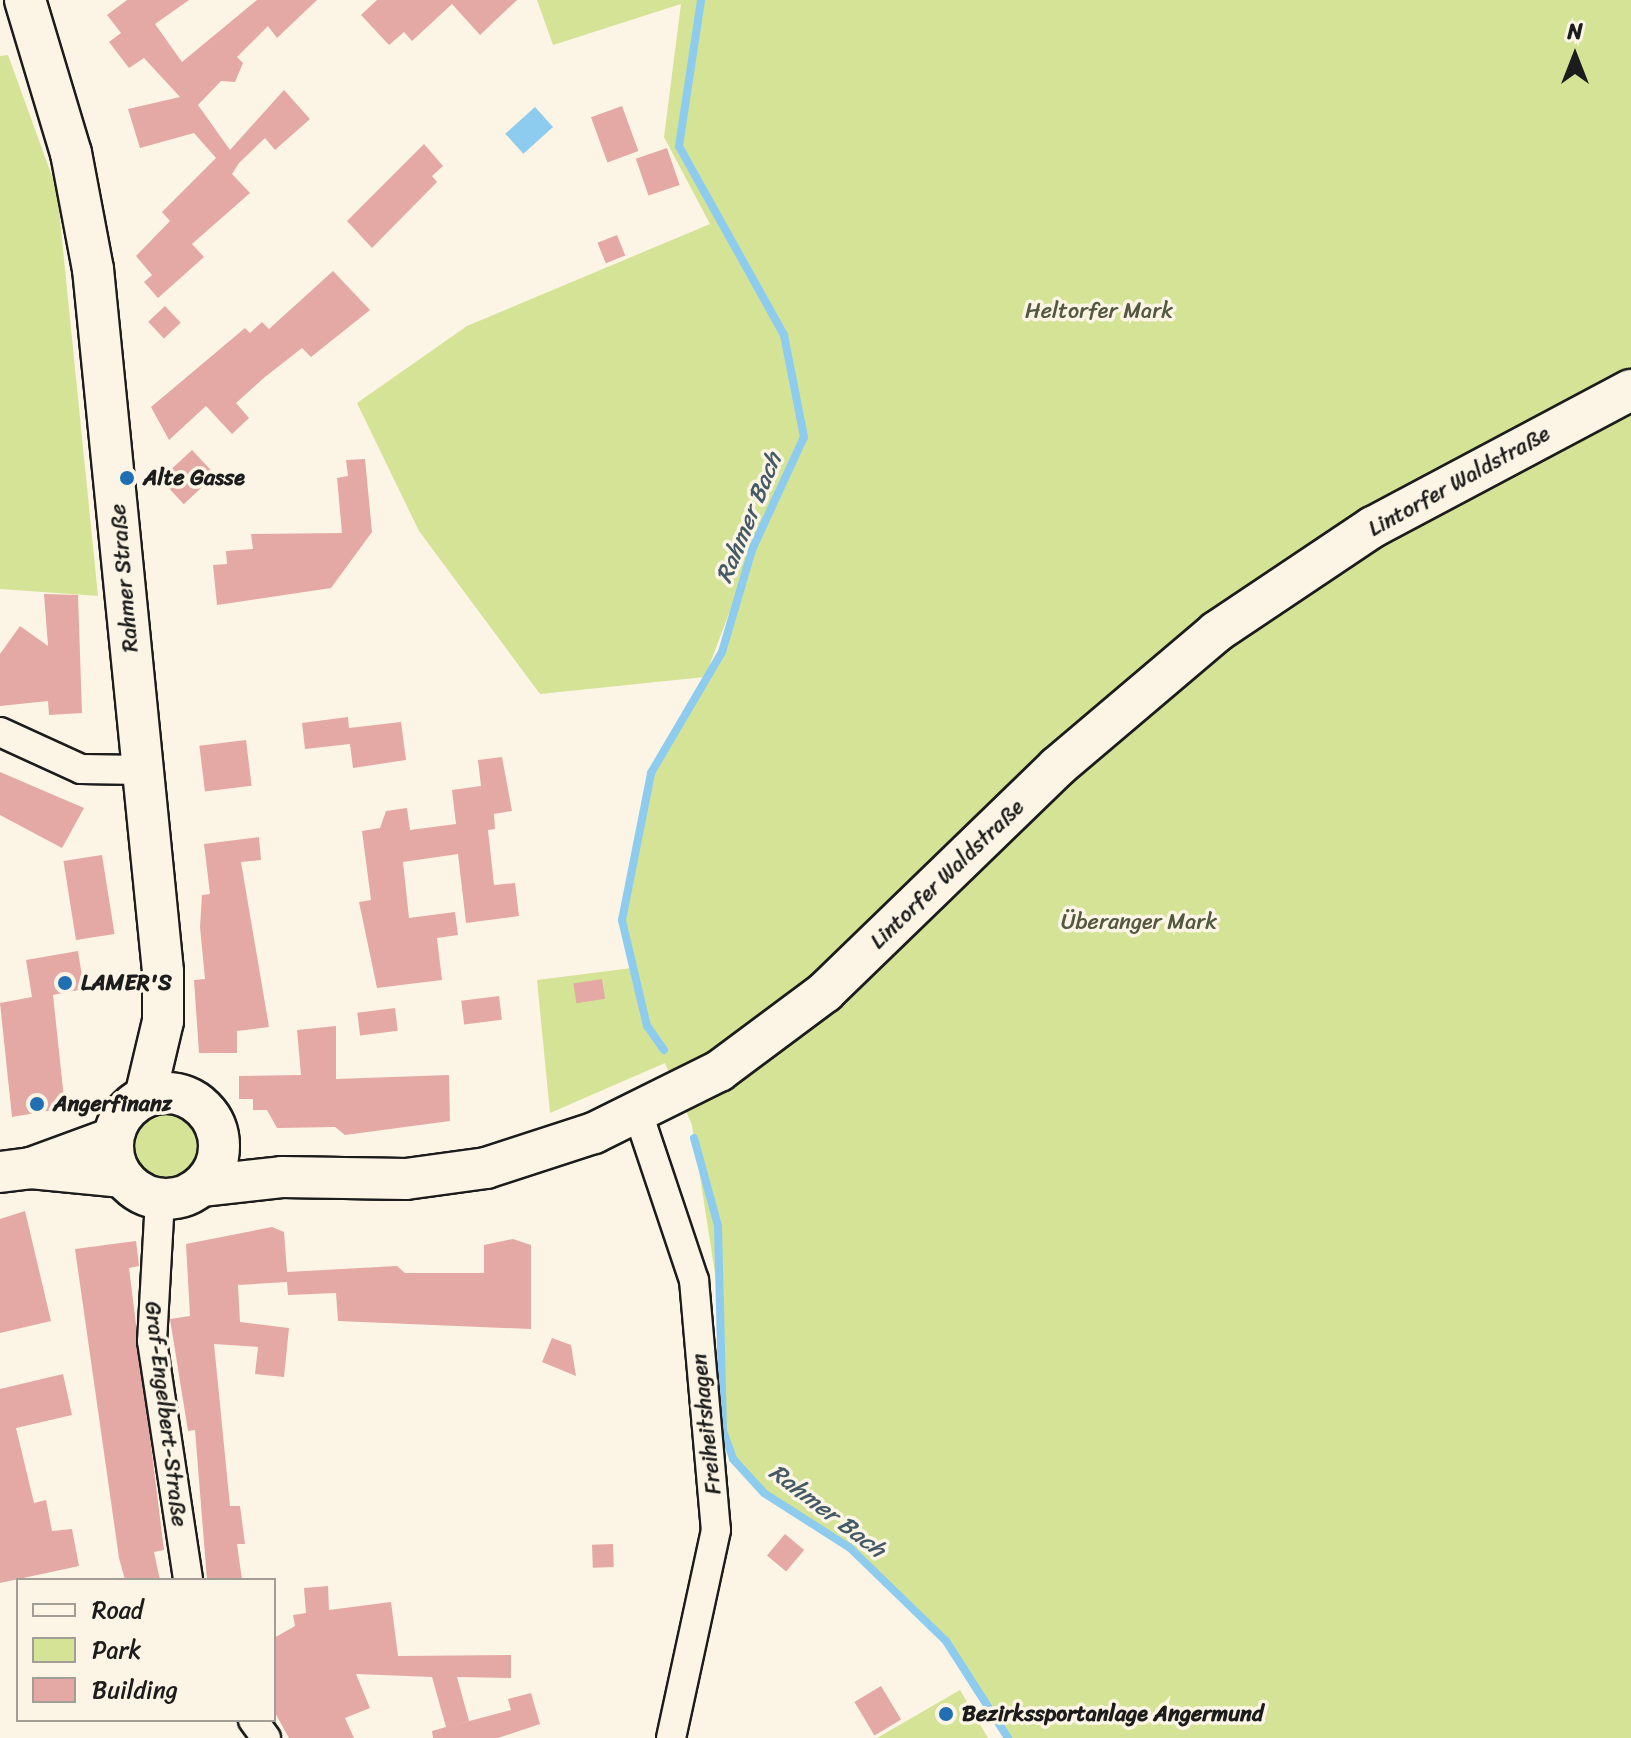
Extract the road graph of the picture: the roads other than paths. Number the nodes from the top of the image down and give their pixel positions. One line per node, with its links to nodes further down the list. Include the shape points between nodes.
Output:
1 (25, 0): 4 (main road, Rahmer Straße, via 87,226)
2 (1631, 390): 6 (main road, Lintorfer Waldstraße, via 1373,527 1216,632 1057,767 793,1020 719,1071)
3 (0, 732): 4 (street, via 81,769)
4 (142, 770): 5 (main road, Rahmer Straße, via 163,1021)
5 (163, 1096): 7 (main road, via 126,1111); 8 (main road, via 207,1112)
6 (638, 1113): 11 (main road, Lintorfer Waldstraße, via 459,1174 345,1182); 15 (street, Freiheitshagen, via 694,1280 716,1530)
7 (113, 1138): 9 (main road); 10 (main road)
8 (219, 1147): 11 (main road); 12 (main road)
9 (16, 1170): 10 (main road)
10 (121, 1177): 13 (main road)
11 (282, 1177): 12 (main road, Lintorfer Waldstraße)
12 (201, 1186): 13 (main road)
13 (160, 1199): 14 (street, Graf-Engelbert-Straße, via 152,1341)
14 (188, 1578)
15 (671, 1738)

